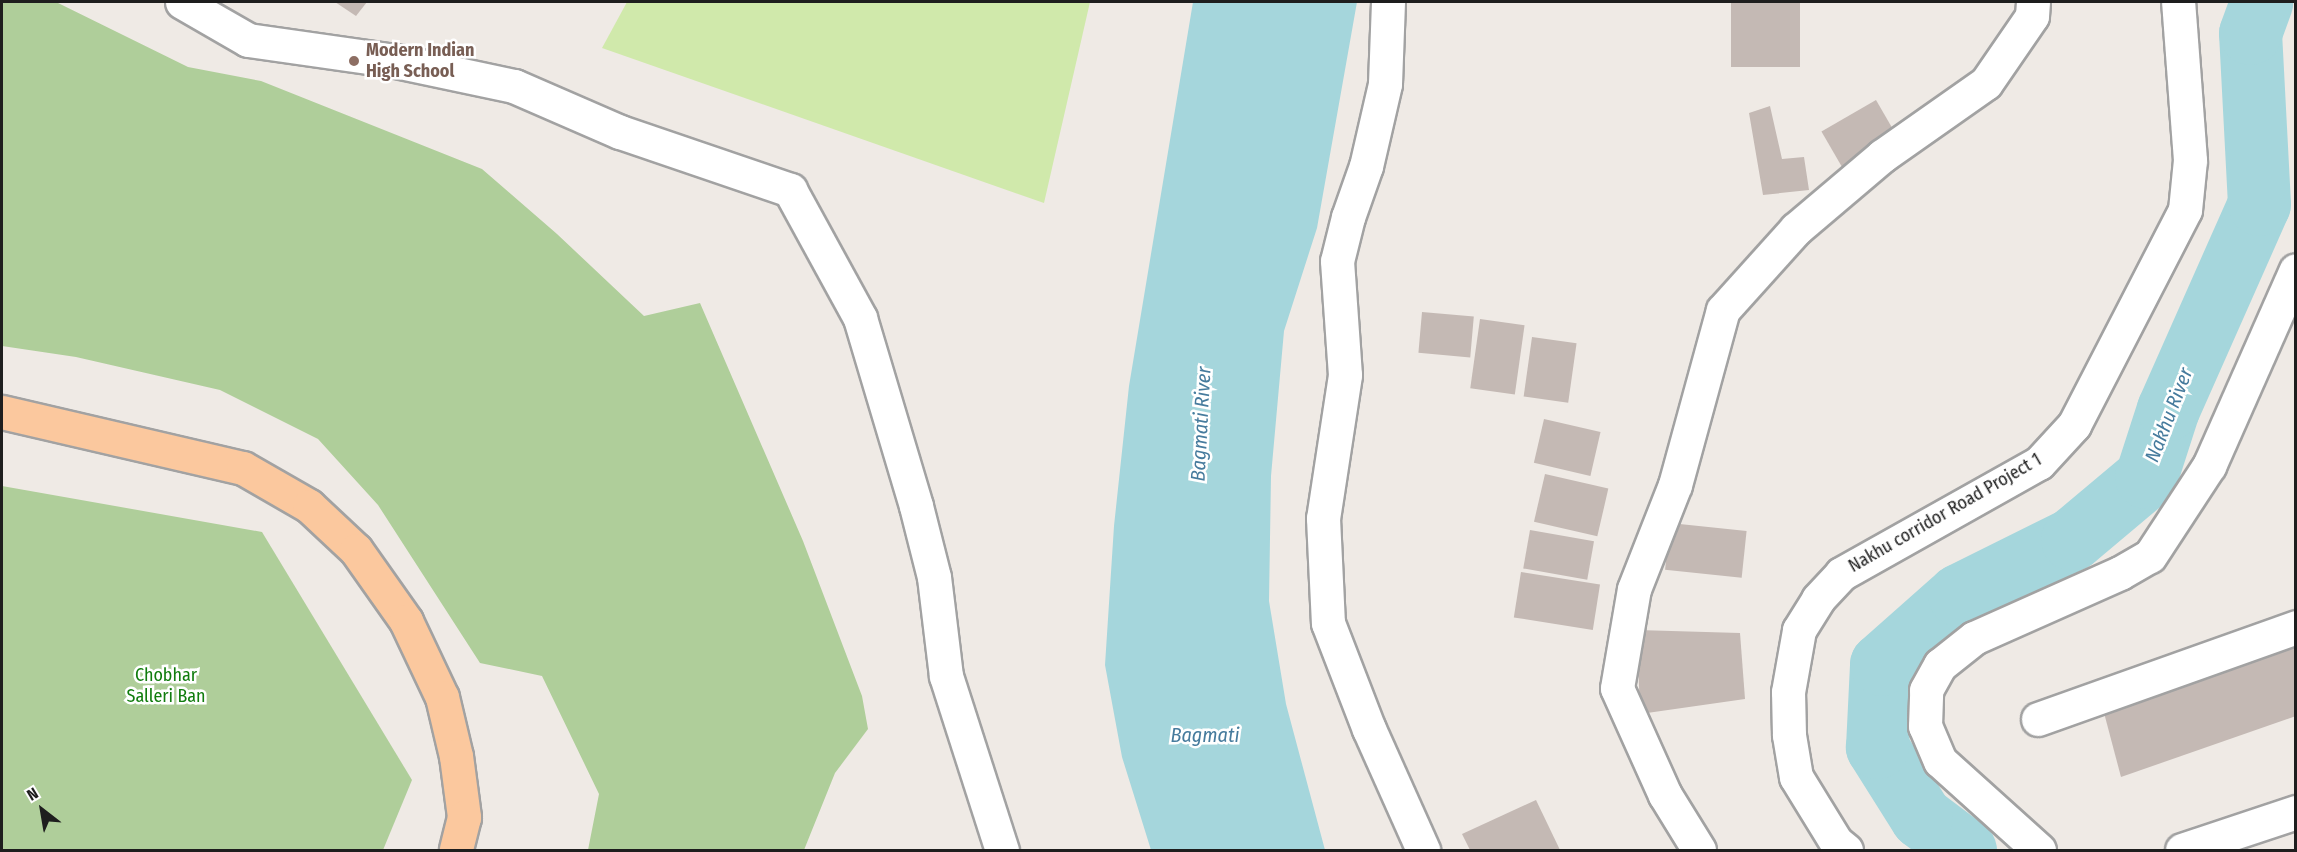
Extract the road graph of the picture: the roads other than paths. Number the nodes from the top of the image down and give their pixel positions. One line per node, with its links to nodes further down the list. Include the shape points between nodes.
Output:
1 (182, 2): 11 (street, via 248,40 396,61 514,86 620,132 790,190 860,318 934,577 946,676)
2 (1388, 2): 12 (street, via 1385,84 1366,166 1337,261 1345,375 1323,518 1328,624)
3 (2033, 2): 13 (street, via 2032,16 1986,83 1882,156 1796,229 1723,310 1675,485 1634,589 1617,688 1665,795)
4 (2178, 2): 14 (street, Nakhu corridor Road Project 1, via 2190,160 2185,210 2074,425 2039,463 1841,573 1818,599 1799,630 1788,692 1789,735 1796,777 1836,842)
5 (2295, 270): 15 (street, via 2209,466 2150,556 1974,638 1940,665 1926,690 1926,726 1940,761)
6 (2, 412): 10 (main road, via 243,468 309,506 356,550 406,621 442,697 456,756 464,818)
7 (2295, 627): 8 (street)
8 (2038, 719)
9 (2295, 812): 16 (street)
10 (456, 850)
11 (1002, 850)
12 (1423, 850)
13 (1699, 850)
14 (1846, 850)
15 (2039, 850)
16 (2182, 850)

